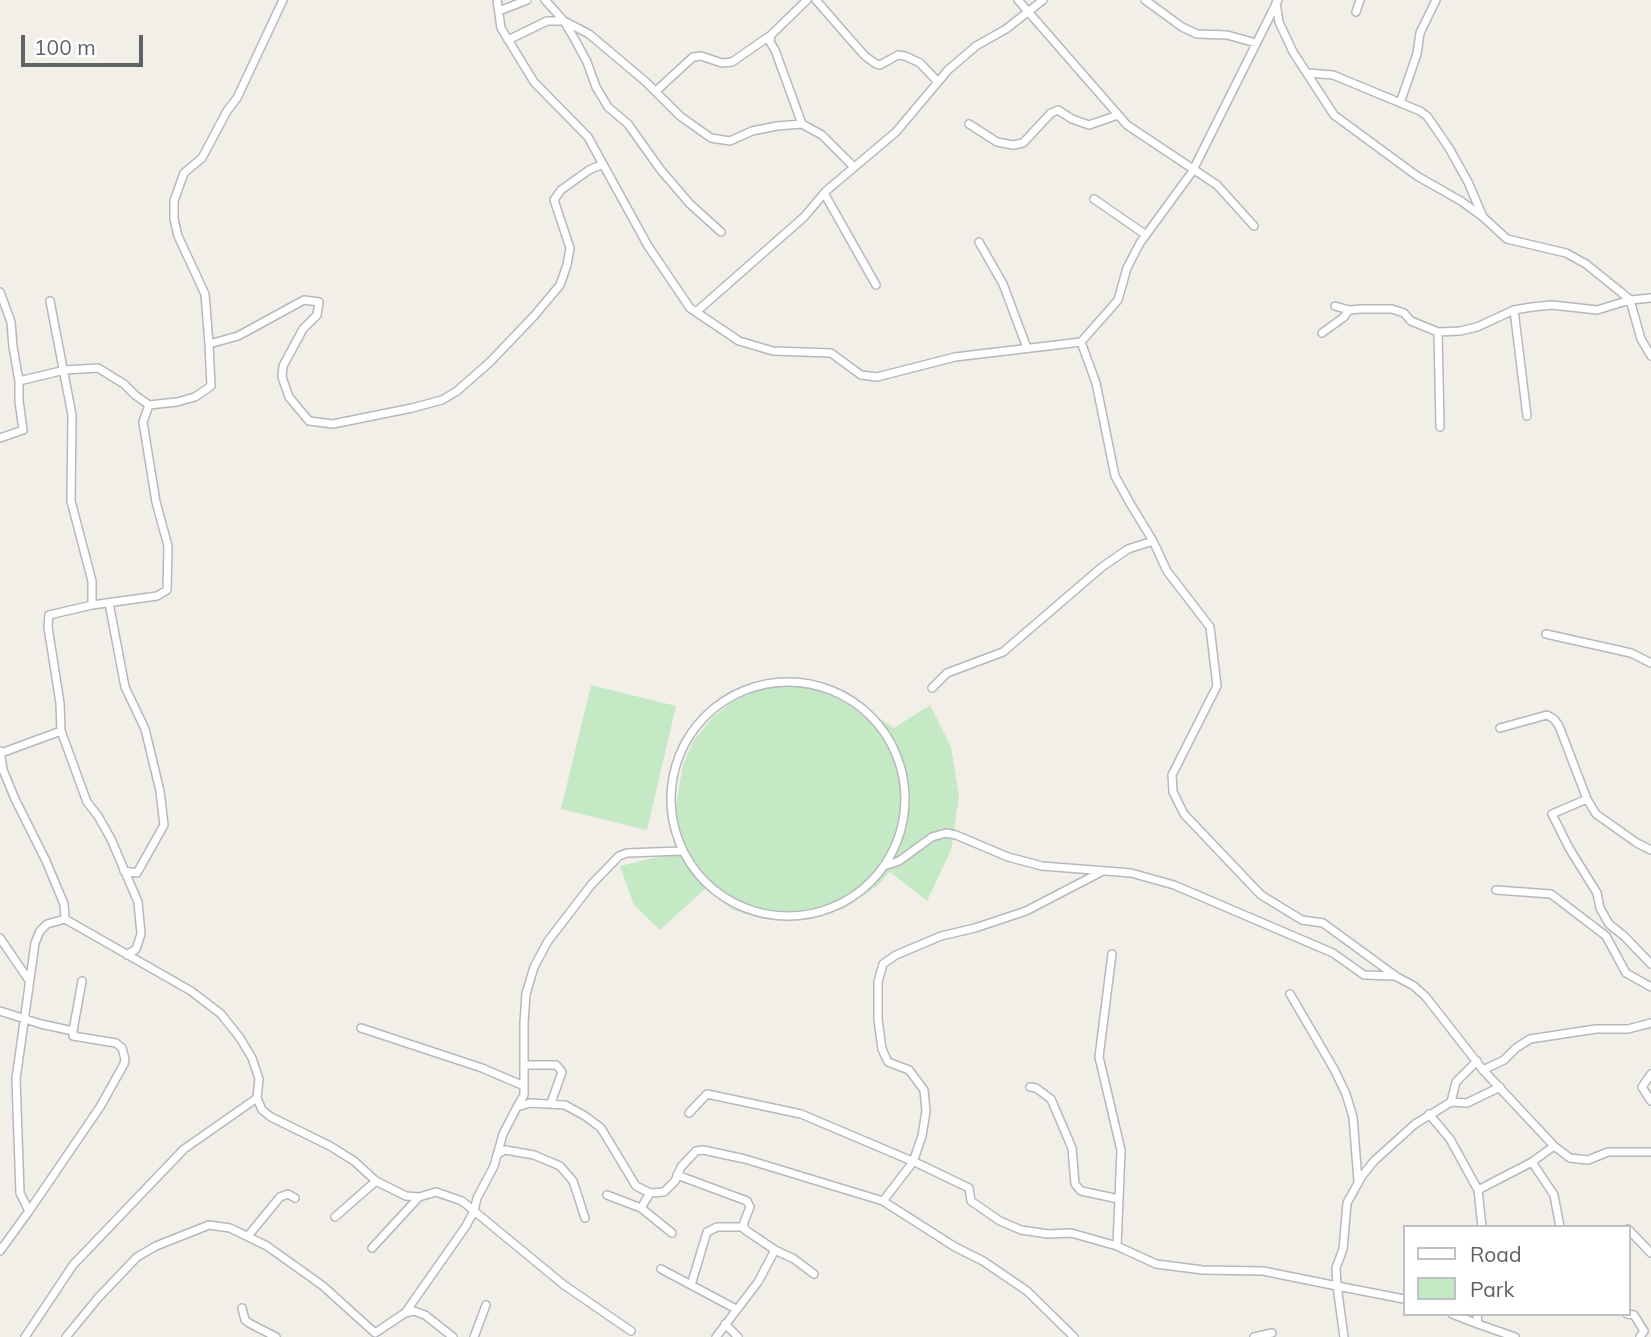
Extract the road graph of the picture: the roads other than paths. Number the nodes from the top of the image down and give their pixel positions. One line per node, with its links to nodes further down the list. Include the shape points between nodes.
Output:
1 (283, 0): 49 (street, via 237,98 202,158 184,173 174,201 178,236 205,294)
2 (497, 0): 13 (street)
3 (527, 0): 13 (street)
4 (545, 0): 16 (street)
5 (807, 0): 17 (street)
6 (816, 0): 21 (street, via 876,64 905,56 920,63)
7 (1018, 0): 14 (street)
8 (1043, 0): 14 (street)
9 (1145, 0): 19 (street, via 1197,34 1227,35)
10 (1360, 0): 15 (street)
11 (1436, 0): 23 (street, via 1420,33)
12 (1276, 1): 19 (street); 20 (street, via 1287,41)
13 (499, 11): 18 (street)
14 (1029, 12): 21 (street, via 976,46); 24 (street)
15 (1356, 12)
16 (564, 21): 18 (street, via 547,21); 22 (street, via 589,34); 34 (street, via 608,107 628,124 690,204)
17 (771, 35): 22 (street, via 732,62 693,57); 25 (street)
18 (508, 40): 27 (street, via 534,82 587,137)
19 (1256, 43): 29 (street)
20 (1308, 73): 23 (street, via 1333,75); 32 (street, via 1339,120)
21 (937, 81): 28 (street, via 911,117)
22 (656, 91): 25 (street, via 711,138 730,141 752,131)
23 (1400, 103): 32 (street, via 1433,122)
24 (1118, 115): 26 (street, via 1089,125 1058,110 1023,143 1013,145 997,142); 29 (street)
25 (802, 124): 28 (street, via 822,135)
26 (969, 124)
27 (603, 164): 45 (street, via 648,246); 49 (street, via 561,190 554,200 570,247 560,285 490,362 442,400 332,424 309,421 289,397 282,377 303,329 317,316 319,302 304,300 238,336)
28 (854, 167): 30 (street)
29 (1193, 169): 33 (street, via 1217,185); 35 (street)
30 (824, 193): 37 (street); 45 (street, via 804,217)
31 (1094, 199): 35 (street)
32 (1483, 217): 40 (street, via 1507,239 1566,253 1586,264)
33 (1254, 226)
34 (721, 232)
35 (1146, 235): 48 (street, via 1127,268 1118,300)
36 (979, 242): 50 (street, via 1003,284)
37 (876, 285)
38 (0, 292): 53 (street, via 11,322)
39 (1651, 298): 40 (street)
40 (1630, 300): 44 (street, via 1597,310 1552,305); 51 (street)
41 (50, 301): 52 (street)
42 (1335, 306): 43 (street)
43 (1349, 310): 46 (street, via 1392,309); 47 (street)
44 (1514, 310): 46 (street, via 1477,327); 55 (street)
45 (696, 312): 50 (street, via 739,341 774,351 831,353 861,375 877,377 955,357)
46 (1438, 332): 56 (street)
47 (1322, 334)
48 (1081, 342): 50 (street); 58 (street, via 1096,383 1115,476)
49 (209, 344): 54 (street, via 211,386 195,397)
50 (1027, 348)
51 (1651, 356)
52 (65, 370): 53 (street); 54 (street, via 98,368); 60 (street, via 72,415 71,501 92,581)
53 (19, 381): 57 (street, via 23,430)
54 (149, 405): 59 (street, via 144,422 168,546 167,590 158,596)
55 (1527, 416)
56 (1440, 427)
57 (0, 438)
58 (1153, 541): 63 (street, via 1128,549 1102,567 1003,652 947,673); 79 (street, via 1169,573 1210,627 1215,655 1217,686 1173,770 1172,784 1184,814 1261,895 1302,920 1333,929)
59 (109, 603): 60 (street); 71 (street, via 125,687 145,729 164,825 137,873)
60 (92, 605): 65 (street, via 49,615)
61 (1546, 634): 62 (street, via 1631,653)
62 (1651, 663)
63 (932, 688)
64 (1500, 728): 67 (street, via 1548,715 1554,719)
65 (61, 731): 66 (street); 71 (street, via 87,802)
66 (0, 752): 74 (street, via 15,799 64,904)
67 (1587, 799): 68 (street, via 1596,814); 78 (street, via 1552,814 1597,893 1609,924)
68 (1651, 850)
69 (680, 851): 70 (street, via 714,890 734,903 769,915 821,912 841,904 860,892); 70 (street, via 671,806 672,782 693,730 705,715 737,694 769,684 806,682 846,696 882,729 894,749 907,800 895,851); 90 (street, via 619,856 548,942 526,994)
70 (884, 866): 72 (street, via 946,833 1025,862)
71 (124, 871): 77 (street, via 138,902 141,934 136,949)
72 (1101, 872): 79 (street, via 1132,873 1174,885 1333,953 1364,975); 106 (street, via 1026,911 941,936 883,964 878,982 882,1049 888,1062 909,1070 923,1090 926,1111)
73 (1496, 890): 82 (street, via 1551,894 1606,936 1626,972)
74 (65, 919): 77 (street); 80 (street, via 40,931)
75 (0, 938): 80 (street)
76 (1112, 954): 116 (street, via 1099,1056 1121,1150)
77 (127, 955): 96 (street, via 191,991 221,1014 252,1058 259,1079)
78 (1651, 964)
79 (1397, 977): 89 (street, via 1426,997)
80 (28, 979): 85 (street)
81 (82, 981): 88 (street)
82 (1651, 987)
83 (1290, 994): 110 (street, via 1346,1094 1353,1117)
84 (0, 1011): 85 (street)
85 (25, 1019): 88 (street); 119 (street, via 16,1079 20,1193)
86 (1651, 1023): 91 (street, via 1530,1040)
87 (361, 1028): 93 (street)
88 (73, 1031): 119 (street, via 73,1036 116,1043 122,1048 124,1065)
89 (1477, 1062): 91 (street); 98 (street, via 1456,1082)
90 (525, 1065): 93 (street); 99 (street, via 556,1065 562,1072)
91 (1483, 1070): 95 (street)
92 (1651, 1074): 97 (street, via 1642,1087)
93 (524, 1086): 100 (street)
94 (1031, 1087): 116 (street, via 1051,1098 1072,1148 1081,1191)
95 (1500, 1087): 98 (street, via 1467,1103); 103 (street)
96 (257, 1098): 109 (street, via 271,1117 330,1146); 151 (street, via 184,1149 73,1265)
97 (1651, 1101)
98 (1451, 1102): 102 (street)
99 (551, 1103): 100 (street); 112 (street, via 565,1105 601,1128 636,1185)
100 (517, 1107): 105 (street)
101 (689, 1113): 106 (street, via 707,1094 801,1114)
102 (1429, 1114): 110 (street, via 1374,1161); 111 (street, via 1450,1139)
103 (1554, 1146): 104 (street, via 1579,1161 1608,1153); 107 (street)
104 (1651, 1152)
105 (498, 1154): 120 (street); 122 (street, via 505,1150 534,1154 560,1166 573,1181)
106 (913, 1162): 117 (street); 129 (street, via 969,1188 971,1201 1010,1226 1048,1234 1070,1233)
107 (1532, 1162): 111 (street); 124 (street, via 1554,1195)
108 (677, 1175): 112 (street, via 664,1192); 117 (street, via 696,1151 703,1150); 125 (street, via 747,1201 750,1207)
109 (376, 1181): 114 (street, via 406,1196); 121 (street)
110 (1358, 1185): 137 (street, via 1347,1203)
111 (1478, 1190): 123 (street)
112 (650, 1193): 118 (street)
113 (607, 1195): 118 (street)
114 (419, 1197): 120 (street, via 436,1192 462,1201); 130 (street)
115 (295, 1198): 128 (street, via 288,1194 280,1197)
116 (1119, 1199): 129 (street)
117 (883, 1201): 158 (street, via 1027,1291)
118 (641, 1208): 127 (street)
119 (29, 1211): 132 (street)
120 (474, 1211): 142 (street); 148 (street, via 564,1285)
121 (335, 1217)
122 (585, 1218)
123 (1482, 1225)
124 (1560, 1225)
125 (743, 1227): 131 (street); 136 (street, via 717,1227 707,1232)
126 (1630, 1230): 133 (street)
127 (672, 1233)
128 (248, 1236): 150 (street, via 323,1286); 152 (street, via 209,1225 156,1246 137,1257)
129 (1117, 1246): 137 (street, via 1156,1264 1230,1272 1264,1270)
130 (372, 1248)
131 (775, 1250): 135 (street); 141 (street, via 758,1282)
132 (0, 1251)
133 (1651, 1253)
134 (662, 1269): 136 (street)
135 (814, 1274)
136 (691, 1285): 141 (street)
137 (1337, 1286): 138 (street); 160 (street)
138 (1402, 1299)
139 (486, 1305): 155 (street)
140 (242, 1308): 153 (street, via 245,1320)
141 (736, 1308): 146 (street)
142 (405, 1313): 150 (street); 154 (street, via 418,1311)
143 (1630, 1314): 162 (street, via 1644,1331)
144 (1457, 1316): 147 (street)
145 (1477, 1316): 147 (street)
146 (725, 1324): 156 (street); 157 (street)
147 (1478, 1324): 161 (street)
148 (631, 1331)
149 (1272, 1333): 159 (street)
150 (377, 1335)
151 (25, 1337)
152 (66, 1337)
153 (276, 1337)
154 (453, 1337)
155 (474, 1337)
156 (716, 1337)
157 (738, 1337)
158 (1074, 1337)
159 (1254, 1337)
160 (1343, 1337)
161 (1515, 1337)
162 (1640, 1337)

